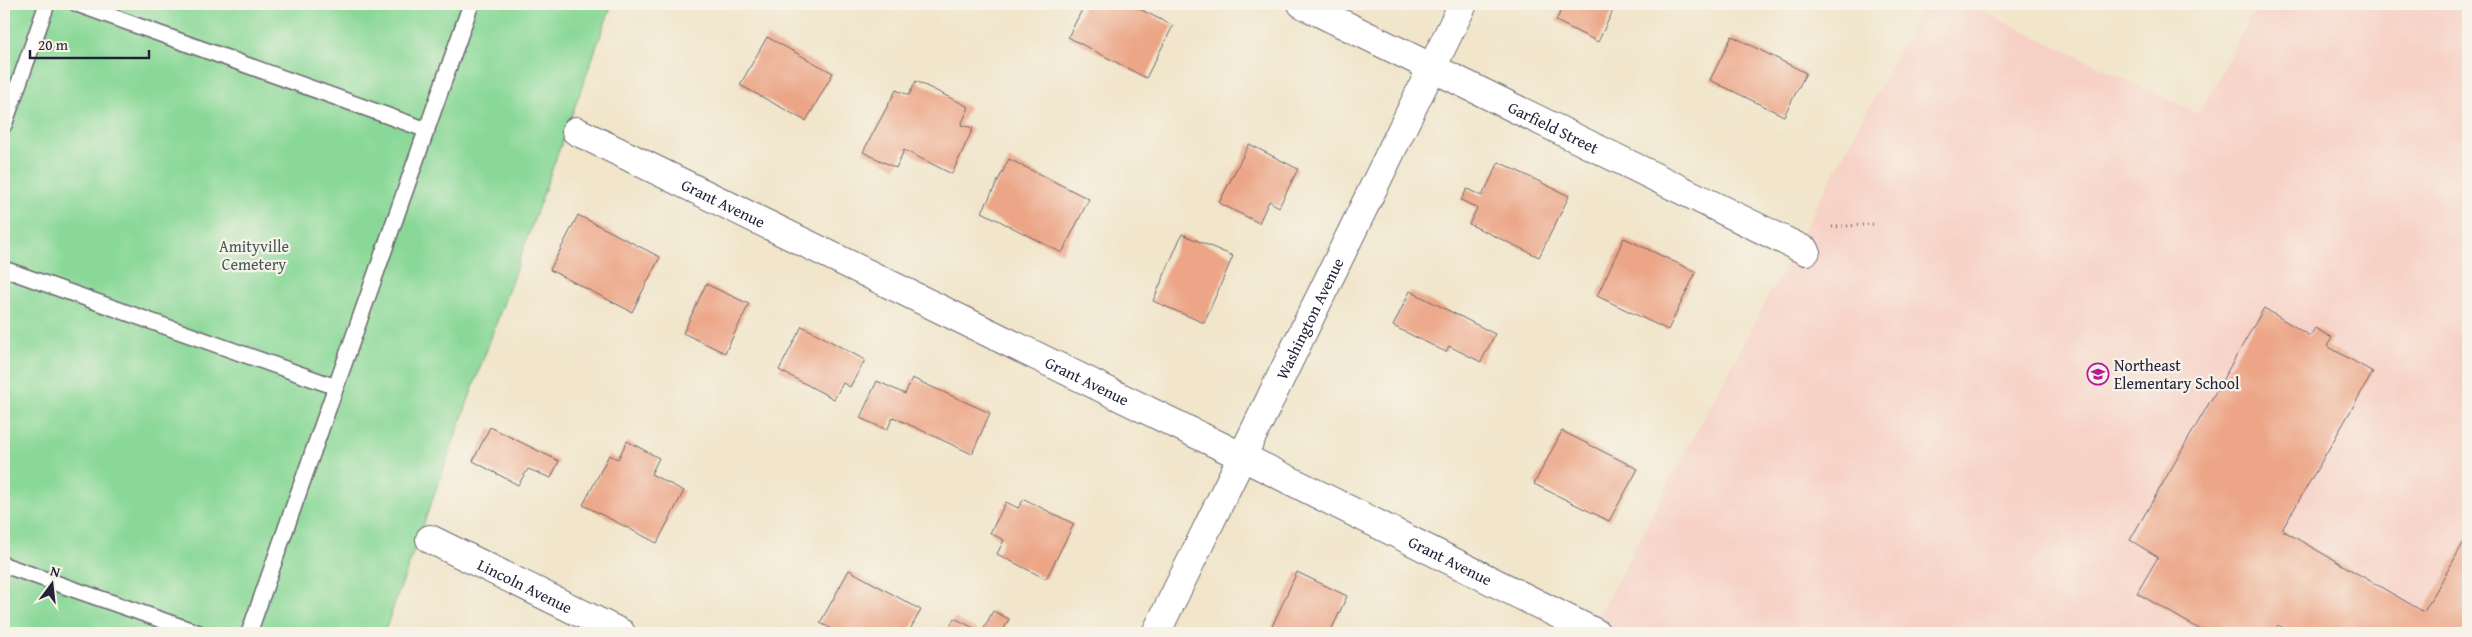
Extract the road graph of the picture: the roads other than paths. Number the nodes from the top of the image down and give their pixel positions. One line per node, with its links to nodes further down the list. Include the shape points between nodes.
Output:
1 (47, 4): 7 (lane)
2 (78, 4): 8 (lane)
3 (472, 4): 8 (lane)
4 (1302, 4): 6 (street, Garfield Street)
5 (1463, 4): 6 (street, Washington Avenue)
6 (1432, 68): 10 (street, Garfield Street); 13 (street, Washington Avenue)
7 (4, 126)
8 (427, 130): 12 (lane)
9 (576, 132): 13 (street, Grant Avenue)
10 (1806, 250)
11 (4, 269): 12 (lane)
12 (336, 387): 17 (lane)
13 (1243, 457): 19 (street, Washington Avenue); 20 (street, Grant Avenue)
14 (430, 539): 18 (street, Lincoln Avenue)
15 (4, 565): 16 (lane)
16 (199, 633)
17 (249, 633)
18 (621, 633)
19 (1156, 633)
20 (1596, 633)

